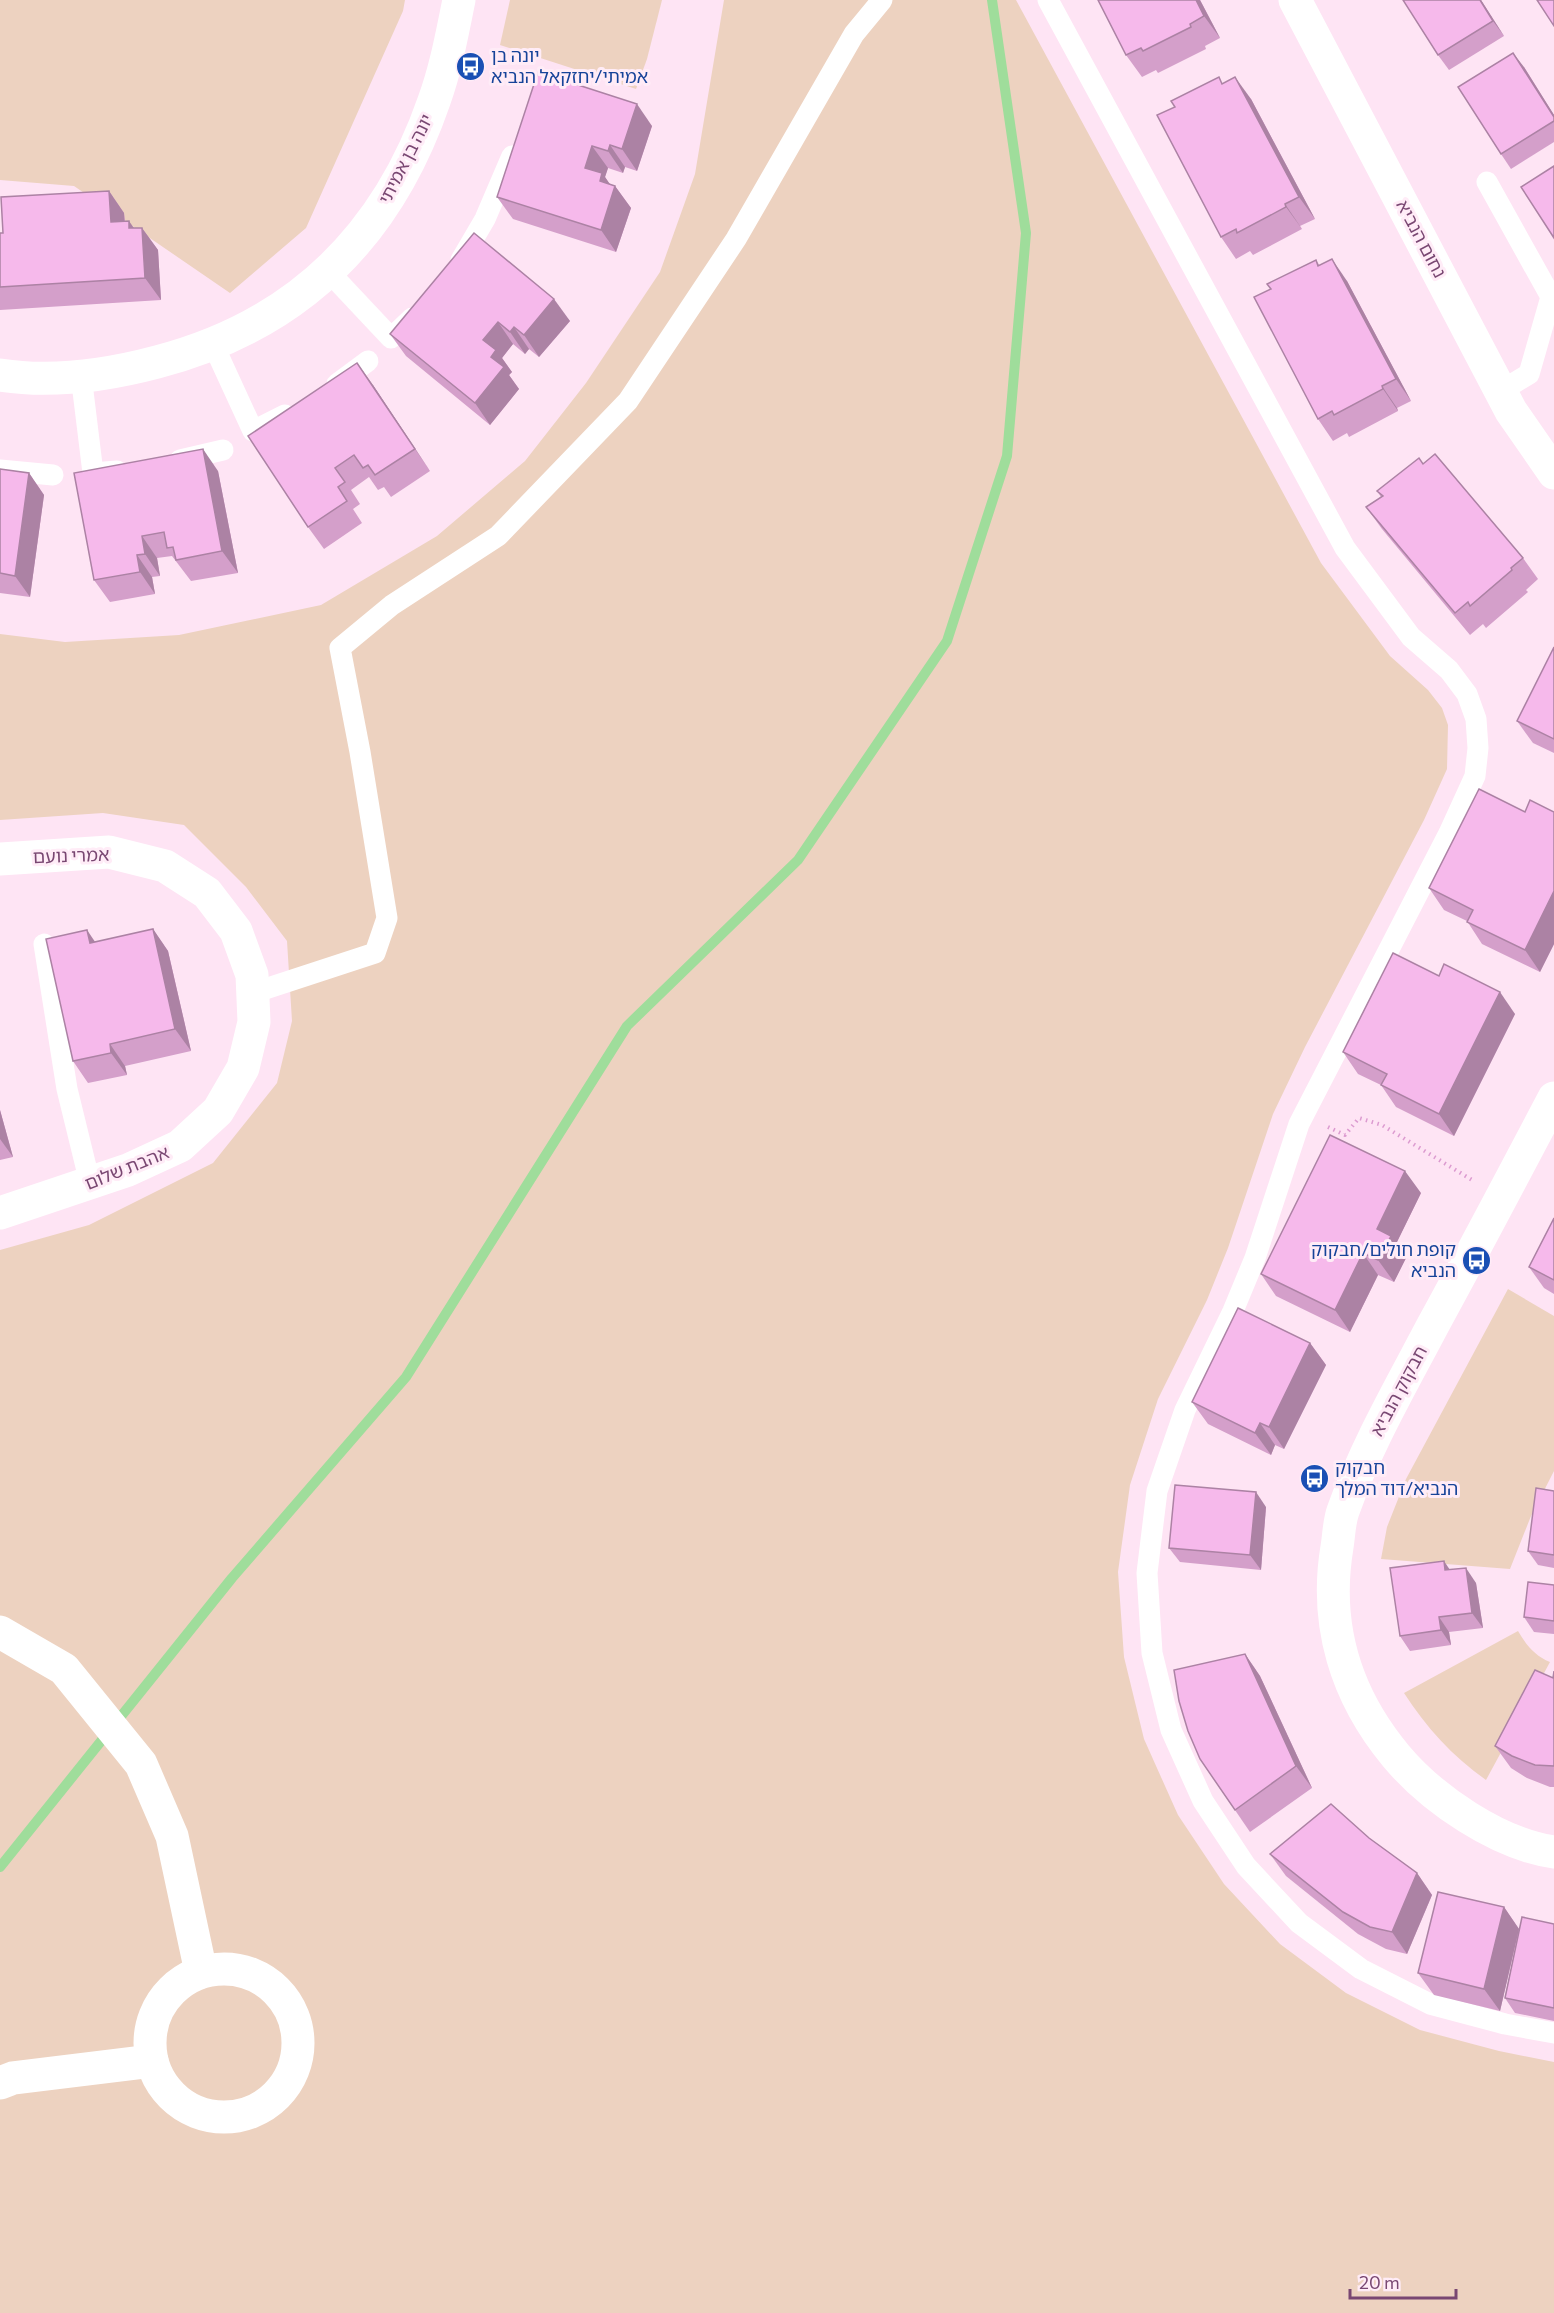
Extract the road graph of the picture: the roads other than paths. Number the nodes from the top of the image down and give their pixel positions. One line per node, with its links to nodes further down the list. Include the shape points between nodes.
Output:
1 (459, 0): 7 (street, יונה בן אמיתי, via 435,101 415,148 392,193)
2 (882, 0): 23 (lane, via 854,34 736,240 628,401 498,536 392,605 340,648 387,918 375,953)
3 (1048, 0): 30 (lane, via 1345,548 1411,637 1449,670 1467,694 1476,719 1478,748 1472,784 1303,1116 1255,1258 1185,1410 1157,1491 1147,1573 1150,1630 1171,1730 1203,1801 1240,1857 1299,1923 1361,1969 1430,2004)
4 (1295, 0): 14 (street, נחום הנביא)
5 (520, 133): 8 (lane, via 485,219)
6 (1487, 182): 14 (lane, via 1551,297 1529,374)
7 (329, 272): 9 (lane, via 391,338); 10 (street, יונה בן אמיתי, via 243,332)
8 (447, 279)
9 (428, 302)
10 (213, 344): 11 (lane, via 253,431 310,401); 13 (street, יונה בן אמיתי, via 191,354 132,369)
11 (368, 361)
12 (0, 375): 13 (street, יונה בן אמיתי)
13 (81, 375): 17 (lane, via 93,472)
14 (1501, 391): 19 (street, נחום הנביא)
15 (223, 450): 16 (lane)
16 (161, 464)
17 (135, 468)
18 (0, 470): 20 (lane)
19 (1554, 473)
20 (53, 476)
21 (0, 859): 23 (street, אמרי נועם, via 109,852 165,866 207,893 236,931 252,975)
22 (44, 944): 25 (lane, via 67,1089)
23 (254, 1007): 25 (street, אהבת שלום, via 243,1068 218,1111 180,1146)
24 (1554, 1098): 28 (street, חבקוק הנביא, via 1368,1449 1342,1514 1332,1575 1335,1632 1351,1685 1377,1733 1411,1773 1452,1808 1498,1834)
25 (90, 1183): 26 (street, אהבת שלום)
26 (0, 1213)
27 (0, 1632): 29 (street, via 64,1669 141,1764 172,1836)
28 (1554, 1852)
29 (201, 1972): 31 (street, via 179,1983 162,2001 151,2023); 31 (street, via 225,1968 249,1973 271,1985 287,2003 297,2025 299,2049 292,2073 279,2094 259,2109 235,2117 210,2116 186,2108 167,2092)
30 (1554, 2033)
31 (152, 2061): 32 (street, via 13,2078)
32 (0, 2083)

